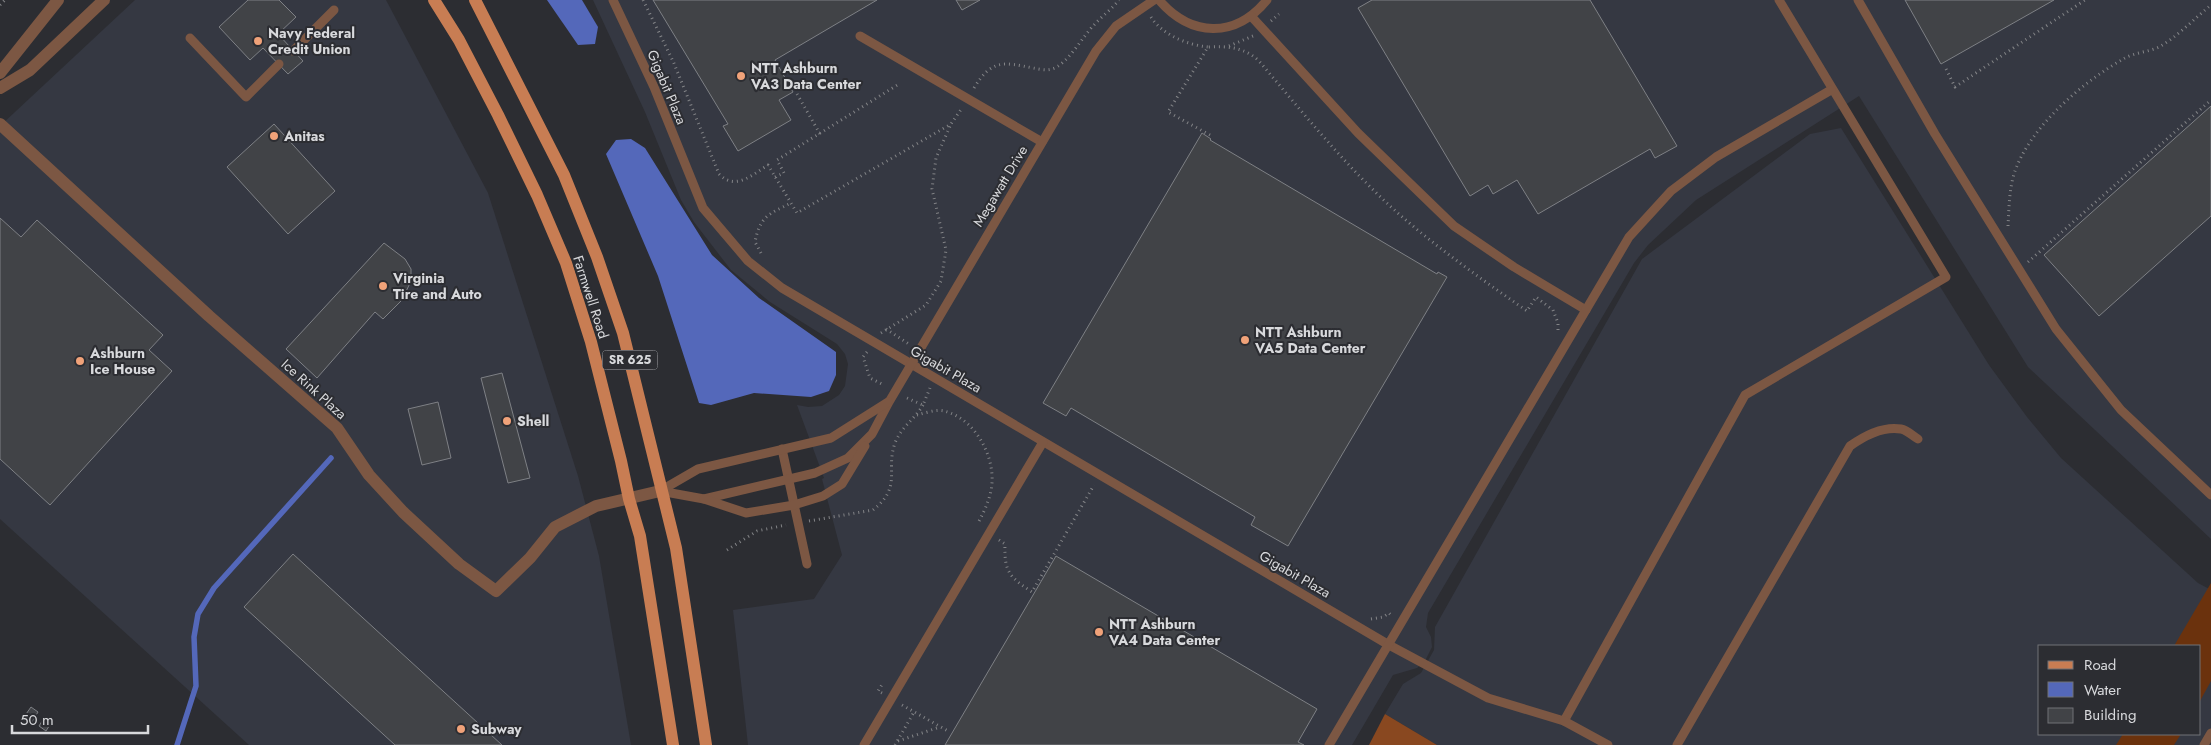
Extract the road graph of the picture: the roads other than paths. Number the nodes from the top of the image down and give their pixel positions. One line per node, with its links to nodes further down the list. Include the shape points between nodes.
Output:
1 (58, 0): 17 (street)
2 (104, 0): 18 (street, via 30,70)
3 (434, 0): 32 (main road, Farmwell Road / SR 625, via 498,115 566,263 591,342)
4 (475, 0): 30 (main road, Farmwell Road / SR 625, via 564,175 597,256 623,333)
5 (613, 0): 23 (lane, Gigabit Plaza, via 654,88 703,208 748,261 775,282)
6 (1154, 0): 21 (lane, Megawatt Drive, via 1116,26 1096,51)
7 (1159, 0): 12 (lane, via 1171,14 1190,25 1211,29 1232,26)
8 (1267, 0): 12 (lane)
9 (1779, 0): 19 (lane)
10 (1858, 0): 31 (lane, via 1935,134 2056,329 2121,410)
11 (334, 10): 15 (lane)
12 (1252, 16): 22 (lane, via 1358,133 1454,226)
13 (860, 36): 21 (lane)
14 (190, 38): 16 (lane, via 246,97)
15 (293, 51)
16 (279, 64)
17 (0, 73)
18 (0, 88)
19 (1831, 90): 22 (lane, via 1716,157 1671,191 1629,237); 37 (lane, via 1946,277 1745,395)
20 (0, 124): 32 (street, Ice Rink Plaza, via 336,428 369,475 402,512 459,564 496,591 530,558 555,527 596,506)
21 (1042, 142): 23 (lane, Megawatt Drive)
22 (1586, 310): 36 (lane)
23 (910, 365): 24 (lane, Megawatt Drive); 27 (lane, Gigabit Plaza)
24 (888, 402): 25 (lane, Megawatt Drive); 28 (lane, via 832,438)
25 (872, 434): 29 (lane, via 848,458 815,473); 34 (lane, via 842,484 823,496)
26 (1918, 440): 44 (lane, via 1903,429 1894,429 1867,434 1850,446)
27 (1043, 442): 36 (lane, Gigabit Plaza); 41 (lane)
28 (782, 449): 29 (lane); 30 (lane, via 698,469)
29 (789, 479): 33 (lane); 34 (lane)
30 (660, 491): 32 (street, Ice Rink Plaza); 33 (lane); 40 (main road, Farmwell Road / SR 625, via 676,548)
31 (2211, 495)
32 (629, 499): 39 (main road, Farmwell Road / SR 625, via 640,536)
33 (704, 499): 34 (lane, via 746,513)
34 (794, 505): 35 (lane)
35 (807, 564)
36 (1389, 644): 37 (lane, Gigabit Plaza, via 1488,698); 42 (lane)
37 (1564, 721): 43 (lane, Gigabit Plaza)
38 (2211, 733): 45 (lane)
39 (673, 745)
40 (706, 745)
41 (864, 745)
42 (1329, 745)
43 (1608, 745)
44 (1677, 745)
45 (2204, 745)

